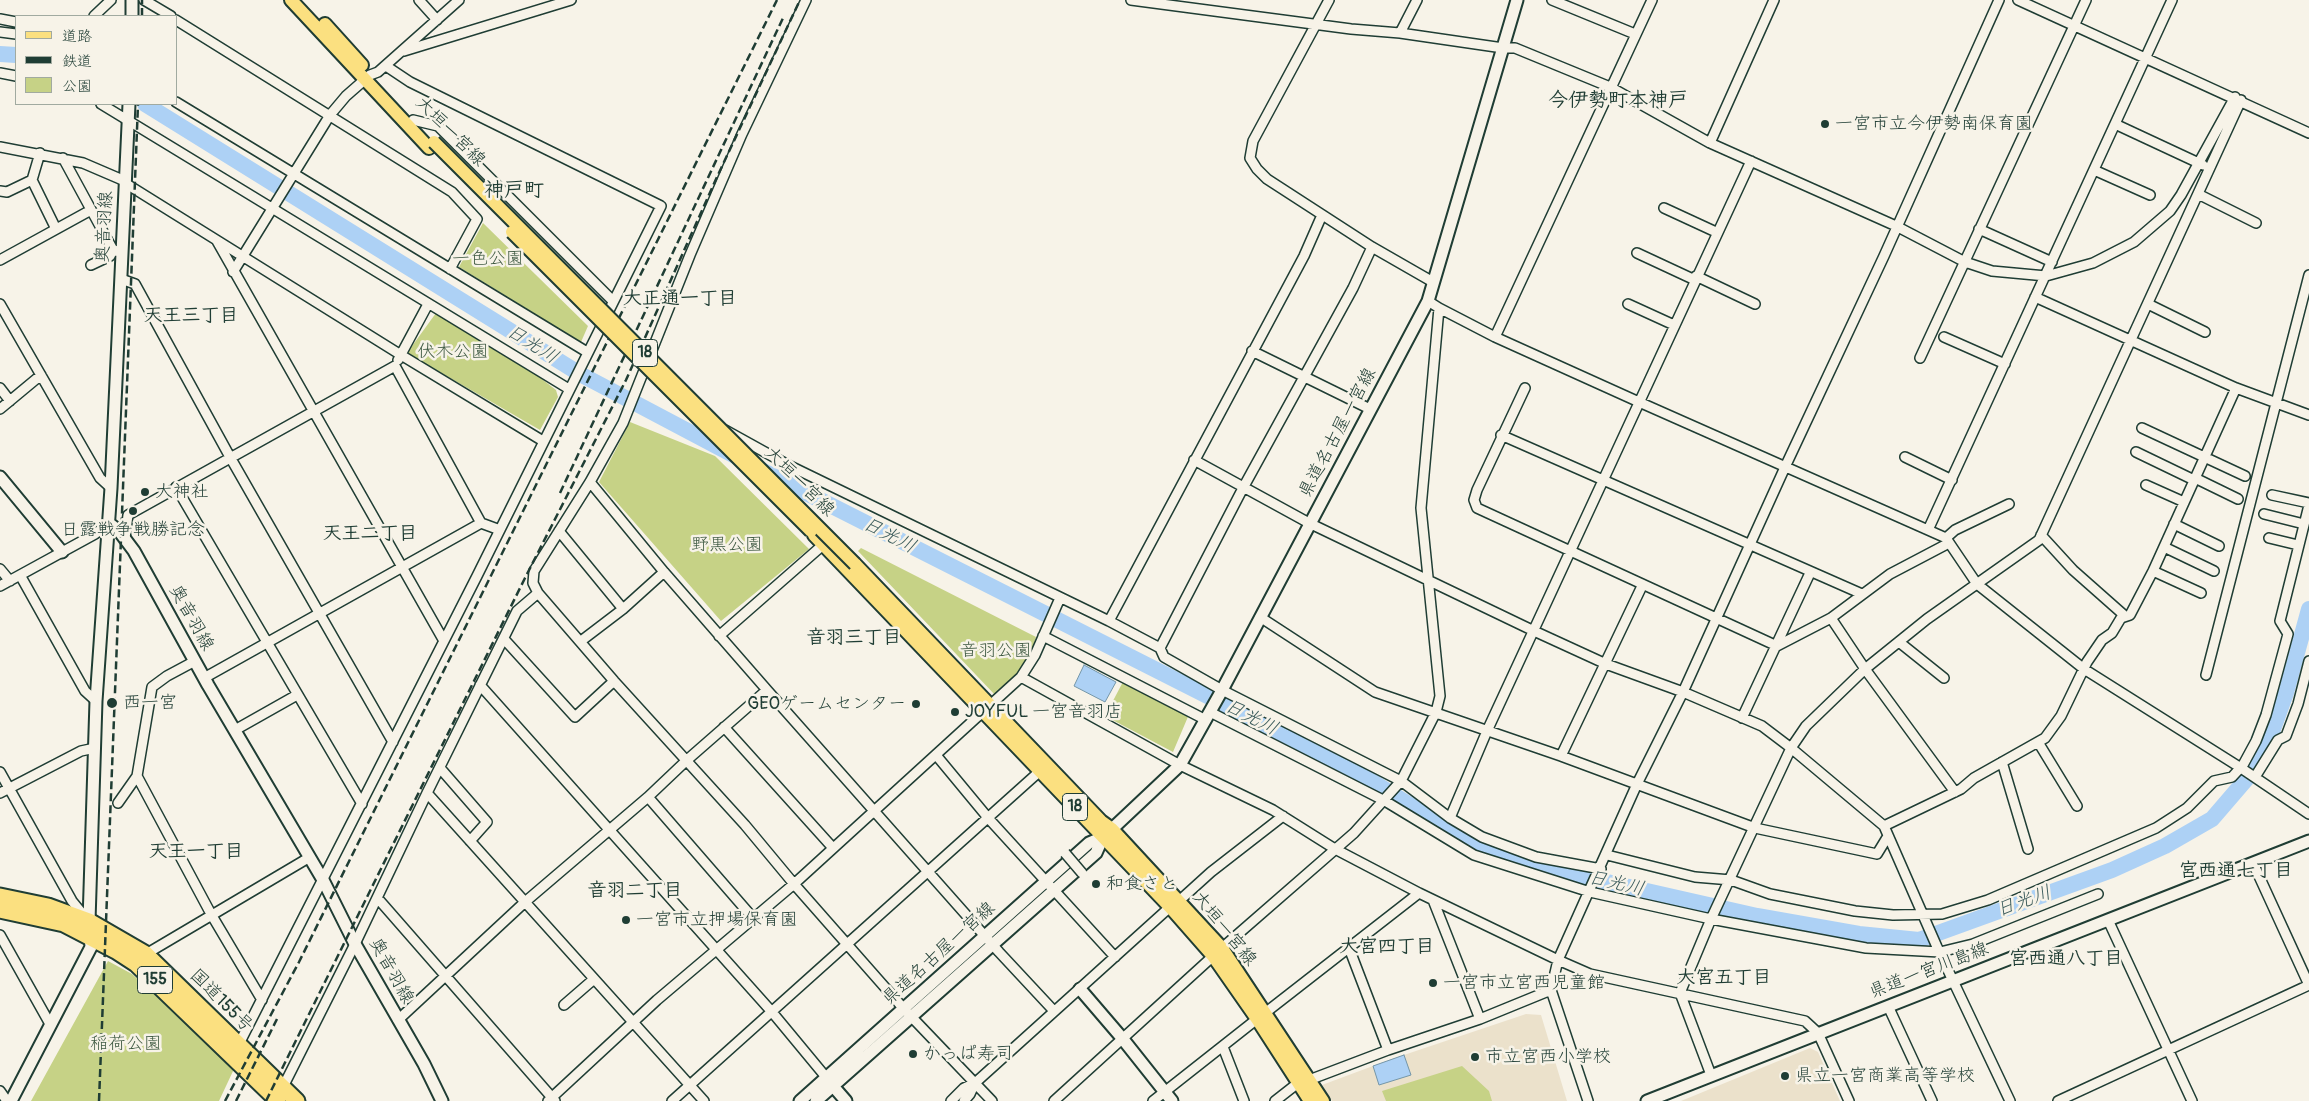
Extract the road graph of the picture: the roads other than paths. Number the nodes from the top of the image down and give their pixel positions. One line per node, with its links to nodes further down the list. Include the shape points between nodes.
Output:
1 (111, 0): 21 (street)
2 (132, 0): 22 (main road)
3 (144, 0): 23 (street)
4 (291, 0): 40 (main road, 大垣一宮線 / 18)
5 (303, 0): 40 (main road, 大垣一宮線 / 18)
6 (420, 0): 25 (street)
7 (459, 0): 25 (street)
8 (571, 0): 35 (street)
9 (806, 0): 109 (street, via 742,134)
10 (1130, 0): 28 (street)
11 (1329, 0): 28 (street)
12 (1417, 0): 31 (street)
13 (1517, 0): 34 (main road, 県道名古屋一宮線)
14 (1552, 0): 33 (street)
15 (1652, 0): 33 (street)
16 (1774, 0): 51 (street)
17 (1999, 0): 71 (street)
18 (2018, 0): 29 (street)
19 (2086, 0): 29 (street)
20 (2172, 0): 36 (street)
21 (95, 15)
22 (132, 15)
23 (169, 15)
24 (0, 20): 27 (street)
25 (437, 20): 35 (street)
26 (178, 21): 46 (street)
27 (15, 22)
28 (1317, 25): 31 (street); 69 (street, via 1253,141 1250,158 1267,179)
29 (2073, 26): 36 (street); 73 (street)
30 (0, 32): 32 (street)
31 (1400, 33): 34 (street)
32 (15, 34)
33 (1635, 34): 41 (street)
34 (1503, 48): 41 (street, via 1515,48); 90 (main road, 県道名古屋一宮線)
35 (402, 52): 37 (street)
36 (2146, 57): 42 (street); 49 (street)
37 (386, 66): 40 (street); 93 (street, via 410,82 661,206)
38 (0, 73): 39 (street)
39 (15, 76)
40 (368, 78): 46 (street); 48 (main road, 大垣一宮線 / 18); 52 (main road, 大垣一宮線 / 18)
41 (1610, 87): 51 (street); 102 (street)
42 (2238, 99): 50 (street); 57 (street); 58 (street)
43 (178, 103): 60 (street)
44 (103, 105): 47 (street)
45 (129, 105): 47 (main road, 奥音羽線)
46 (330, 115): 60 (street); 84 (street, via 452,192 478,219)
47 (128, 119): 62 (main road, 奥音羽線); 66 (street)
48 (412, 120): 52 (main road, 大垣一宮線 / 18); 93 (street, via 438,126)
49 (2115, 124): 57 (street); 59 (street)
50 (2309, 133)
51 (1710, 143): 56 (street)
52 (431, 145): 161 (main road, 大垣一宮線 / 18, bridge); 218 (main road, 大垣一宮線 / 18, bridge, via 855,564)
53 (0, 147): 54 (street)
54 (40, 153): 55 (street); 61 (street)
55 (63, 158): 62 (street, via 105,171); 68 (street)
56 (1751, 161): 71 (street); 74 (street)
57 (2198, 163): 58 (street); 86 (street, via 2170,211 2134,242 2094,263)
58 (2210, 168): 64 (street)
59 (2094, 170): 65 (street); 82 (street)
60 (293, 176): 66 (street); 84 (street)
61 (32, 180): 63 (street, via 7,192); 72 (street)
62 (125, 182): 75 (street); 77 (main road, 奥音羽線)
63 (0, 191)
64 (2198, 194): 70 (street); 98 (street)
65 (2150, 196)
66 (273, 208): 79 (street); 95 (street)
67 (1664, 208): 74 (street)
68 (91, 210): 72 (street); 77 (street)
69 (1322, 215): 76 (street); 105 (street, via 1304,256)
70 (2256, 224)
71 (1896, 226): 81 (street); 133 (street)
72 (56, 229): 80 (street)
73 (1979, 230): 81 (street); 82 (street)
74 (1716, 232): 88 (street)
75 (217, 240): 79 (street); 85 (street)
76 (1372, 247): 90 (street); 113 (street)
77 (118, 251): 83 (street); 89 (main road, 奥音羽線)
78 (1637, 253): 88 (street)
79 (243, 256): 85 (street); 107 (street)
80 (0, 260)
81 (1965, 262): 86 (street, via 1992,271); 108 (street)
82 (2052, 262): 86 (street)
83 (91, 265)
84 (450, 270): 106 (street)
85 (234, 272): 123 (street)
86 (2046, 276): 91 (street)
87 (2309, 276): 120 (street)
88 (1696, 278): 97 (street); 100 (street)
89 (121, 279): 129 (street, via 135,284); 142 (main road, 奥音羽線)
90 (1433, 282): 92 (main road, 県道名古屋一宮線)
91 (2036, 297): 104 (street); 110 (street)
92 (1428, 300): 99 (street); 122 (main road, 県道名古屋一宮線)
93 (613, 301): 106 (street)
94 (0, 304): 112 (street)
95 (428, 304): 107 (street); 115 (street)
96 (1628, 304): 100 (street)
97 (1755, 304)
98 (2148, 304): 101 (street); 104 (street)
99 (1439, 308): 102 (street); 176 (street, via 1421,508 1425,564)
100 (1674, 325): 119 (street)
101 (2205, 332)
102 (1495, 336): 119 (street)
103 (1944, 337): 110 (street)
104 (2131, 340): 117 (street); 158 (street)
105 (1252, 351): 113 (street); 132 (street)
106 (586, 354): 115 (street)
107 (401, 355): 111 (street); 127 (street)
108 (1920, 358)
109 (647, 362): 139 (street, via 623,423); 184 (street, via 709,423)
110 (2005, 364): 138 (street)
111 (394, 366): 123 (street); 151 (street)
112 (41, 375): 118 (street); 142 (street, via 100,478)
113 (1306, 376): 122 (street); 143 (street)
114 (0, 388): 118 (street)
115 (569, 388): 127 (street)
116 (1525, 388): 126 (street)
117 (2236, 388): 120 (street); 131 (street)
118 (10, 401): 121 (street)
119 (1639, 402): 133 (street); 136 (street)
120 (2277, 405): 124 (street); 207 (street)
121 (0, 409)
122 (1370, 409): 152 (main road, 県道名古屋一宮線)
123 (313, 410): 129 (street); 169 (street)
124 (2309, 415)
125 (2142, 428): 131 (street)
126 (1502, 434): 136 (street); 168 (street, via 1477,490 1474,500 1477,508)
127 (544, 441): 155 (street)
128 (2136, 452): 137 (street)
129 (230, 457): 141 (street); 186 (street)
130 (1905, 457): 138 (street)
131 (2204, 457): 134 (street); 137 (street)
132 (1194, 460): 143 (street); 191 (street)
133 (1786, 465): 156 (street); 163 (street)
134 (2245, 476)
135 (0, 477): 167 (main road)
136 (1604, 478): 163 (street); 168 (street)
137 (2195, 479): 145 (street); 146 (street)
138 (1952, 480): 156 (street)
139 (590, 482): 157 (street); 173 (street)
140 (2146, 485): 146 (street)
141 (176, 487): 159 (street, via 128,515); 199 (street)
142 (111, 488): 150 (main road, 奥音羽線)
143 (1243, 488): 152 (street); 201 (street)
144 (2272, 495): 148 (street)
145 (2238, 499)
146 (2184, 502): 153 (street)
147 (2009, 504): 162 (street, via 1955,530)
148 (2309, 504): 154 (street)
149 (2264, 514): 154 (street)
150 (109, 523): 159 (main road, 奥音羽線); 167 (street); 217 (main road)
151 (481, 523): 155 (street); 169 (street)
152 (1309, 523): 176 (street); 188 (main road, 県道名古屋一宮線)
153 (2174, 524): 165 (street); 166 (street)
154 (2304, 524): 164 (street)
155 (500, 530): 197 (street)
156 (1928, 530): 162 (street)
157 (559, 532): 181 (street, via 534,571 533,583); 185 (street)
158 (2041, 536): 178 (street); 187 (street, via 2073,570)
159 (125, 538): 202 (main road, 奥音羽線)
160 (2269, 538): 164 (street)
161 (819, 540): 194 (street); 218 (main road, 大垣一宮線 / 18)
162 (1947, 540): 178 (street); 183 (street)
163 (1750, 545): 174 (street); 190 (street)
164 (2298, 545): 235 (street, via 2280,622 2288,634 2266,715)
165 (2219, 546)
166 (2164, 547): 171 (street); 172 (street)
167 (62, 552): 175 (street)
168 (1570, 552): 180 (street); 192 (street)
169 (402, 566): 186 (street); 197 (street)
170 (0, 569): 177 (street)
171 (2153, 571): 182 (street); 187 (street, via 2130,614)
172 (2214, 571)
173 (664, 572): 185 (street); 194 (street)
174 (1810, 573): 183 (street); 200 (street)
175 (20, 576): 177 (street); 217 (street, via 85,691)
176 (1430, 579): 192 (street); 219 (street, via 1440,696)
177 (10, 581): 179 (street)
178 (1978, 584): 198 (street); 206 (street)
179 (0, 586)
180 (1642, 586): 190 (street); 204 (street)
181 (538, 593): 195 (street, via 517,611); 196 (street)
182 (2201, 593)
183 (1862, 594): 189 (street)
184 (1060, 598): 191 (street); 193 (street)
185 (623, 609): 196 (street)
186 (320, 613): 199 (street); 225 (street)
187 (2125, 616): 206 (street, via 2102,640)
188 (1260, 617): 214 (main road, 県道名古屋一宮線); 219 (street, via 1375,692)
189 (1831, 618): 200 (street); 205 (street)
190 (1715, 619): 200 (street); 215 (street)
191 (1109, 621): 201 (street)
192 (1534, 631): 204 (street); 224 (street)
193 (1044, 634): 208 (street); 220 (street)
194 (719, 636): 213 (street)
195 (504, 639): 211 (street, via 575,717); 212 (street)
196 (580, 641): 211 (street)
197 (444, 642): 225 (street)
198 (1899, 642): 205 (street); 210 (street)
199 (267, 644): 209 (street); 216 (street)
200 (1777, 646): 221 (street)
201 (1160, 648): 214 (street, via 1164,657)
202 (195, 661): 209 (main road, 奥音羽線); 238 (street, via 152,687)
203 (2309, 661): 239 (street, via 2286,736 2278,740)
204 (1606, 664): 215 (street); 230 (street)
205 (1865, 669): 228 (street, via 1806,726); 243 (street)
206 (2084, 669): 226 (street, via 2061,716 2045,738); 235 (street)
207 (2206, 675)
208 (1021, 677): 218 (street); 233 (street)
209 (204, 678): 223 (main road, 奥音羽線)
210 (1944, 678)
211 (614, 681): 231 (street)
212 (480, 685): 234 (street); 257 (street)
213 (767, 690): 222 (street); 251 (street)
214 (1221, 691): 220 (main road, 県道名古屋一宮線); 240 (street)
215 (1683, 692): 221 (street); 241 (street)
216 (297, 695): 223 (street); 249 (street)
217 (96, 701): 227 (main road)
218 (988, 708): 229 (street); 237 (main road, 大垣一宮線 / 18); 259 (main road, 大垣一宮線 / 18, via 1101,820)
219 (1436, 712): 224 (street); 240 (street)
220 (1209, 714): 233 (main road, 県道名古屋一宮線); 247 (street)
221 (1742, 718): 228 (street, via 1762,726)
222 (724, 727): 231 (street); 263 (street)
223 (235, 730): 268 (main road, 奥音羽線)
224 (1487, 731): 230 (street); 254 (street)
225 (393, 742): 249 (street)
226 (2038, 742): 232 (street); 250 (street)
227 (95, 748): 242 (street, via 81,751); 292 (main road)
228 (1791, 748): 256 (street); 258 (street)
229 (936, 755): 251 (street); 255 (street)
230 (1562, 756): 241 (street)
231 (687, 760): 246 (street); 276 (street, via 746,824)
232 (2002, 762): 243 (street); 265 (street)
233 (1180, 766): 253 (street); 259 (main road, 県道名古屋一宮線)
234 (440, 768): 245 (street); 261 (street, via 487,822)
235 (2242, 768): 239 (street); 288 (street, via 2232,777 2214,781 2187,808 2156,828 1988,900 1942,914)
236 (0, 772): 242 (street)
237 (1040, 772): 255 (street); 259 (main road, 大垣一宮線 / 18)
238 (137, 776): 248 (street); 287 (street)
239 (2254, 777): 252 (street)
240 (1401, 782): 247 (street); 254 (street)
241 (1637, 784): 258 (street); 267 (street)
242 (9, 788): 244 (street); 292 (street, via 72,901)
243 (1955, 792): 256 (street)
244 (0, 793)
245 (427, 793): 261 (street); 283 (street)
246 (648, 797): 257 (street); 289 (street)
247 (1387, 799): 264 (street); 278 (street, via 1474,855)
248 (118, 803)
249 (362, 804): 273 (street)
250 (2077, 806)
251 (875, 811): 263 (street); 271 (street)
252 (2309, 814)
253 (1283, 816): 264 (street); 285 (street, via 1210,872)
254 (1450, 818): 270 (street, via 1482,837 1536,857)
255 (989, 819): 271 (street); 275 (street)
256 (1884, 826): 260 (street)
257 (609, 828): 284 (street); 299 (street)
258 (1755, 828): 260 (street, via 1877,854); 274 (street)
259 (1108, 833): 275 (main road, 県道名古屋一宮線, via 1089,843); 277 (main road, 県道名古屋一宮線, via 1096,852); 285 (main road, 大垣一宮線 / 18)
260 (1888, 836): 288 (street)
261 (470, 841): 284 (street)
262 (2309, 841): 269 (main road, 県道一宮川島線)
263 (833, 848): 276 (street)
264 (1335, 849): 279 (street); 301 (street)
265 (2028, 849)
266 (1065, 853): 272 (street, bridge)
267 (1606, 855): 270 (street); 274 (street, via 1695,877)
268 (310, 857): 273 (main road, 奥音羽線); 287 (street)
269 (2253, 863): 291 (main road, 県道一宮川島線); 308 (street)
270 (1600, 870): 278 (street)
271 (928, 872): 295 (street); 296 (street)
272 (1082, 873)
273 (323, 880): 297 (main road, 奥音羽線); 312 (street)
274 (1731, 880): 288 (street, via 1770,894 1855,911); 290 (street)
275 (1046, 882): 277 (street); 295 (main road, 県道名古屋一宮線)
276 (794, 884): 289 (street); 296 (street)
277 (1054, 890): 295 (main road, 県道名古屋一宮線); 303 (street)
278 (1591, 890): 290 (street); 304 (street)
279 (1419, 893): 282 (street); 298 (street)
280 (2098, 894): 300 (street, via 1973,944)
281 (0, 896): 292 (highway, 国道155号 / 155, via 48,906)
282 (1433, 900): 304 (street); 319 (street)
283 (376, 901): 297 (street); 305 (street, via 380,901)
284 (525, 902): 305 (street); 306 (street)
285 (1175, 904): 301 (main road, 大垣一宮線 / 18); 303 (street)
286 (0, 910): 294 (highway, 国道155号 / 155, via 64,924)
287 (212, 914): 302 (street); 312 (street)
288 (1923, 916): 300 (street)
289 (754, 918): 299 (street)
290 (1711, 918): 300 (street, via 1866,948); 311 (street)
291 (2108, 920): 307 (main road, 県道一宮川島線); 328 (street)
292 (89, 921): 294 (main road); 302 (highway, 国道155号 / 155)
293 (0, 935): 322 (street)
294 (92, 938): 322 (main road, via 91,947); 336 (highway, 国道155号 / 155, via 148,973)
295 (988, 940): 316 (main road, 県道名古屋一宮線); 317 (street)
296 (846, 943): 315 (street); 316 (street)
297 (355, 944): 320 (main road, 奥音羽線); 336 (street)
298 (1349, 948): 318 (street); 327 (street)
299 (715, 949): 315 (street); 321 (street)
300 (1938, 950): 307 (street)
301 (1217, 952): 318 (main road, 大垣一宮線 / 18); 324 (street)
302 (146, 954): 325 (highway, 国道155号 / 155)
303 (1116, 957): 309 (street)
304 (1558, 960): 310 (street); 311 (street, via 1590,974)
305 (446, 978): 320 (street); 337 (street)
306 (594, 979): 313 (street); 321 (street)
307 (1953, 980): 314 (main road, 県道一宮川島線); 361 (street)
308 (2309, 985): 328 (street)
309 (1080, 989): 317 (street); 324 (main road)
310 (1551, 990): 319 (street); 357 (street)
311 (1680, 993): 323 (street, via 1805,1021); 329 (street)
312 (262, 1000): 325 (street)
313 (564, 1005)
314 (1888, 1006): 323 (main road, 県道一宮川島線); 360 (street)
315 (772, 1012): 330 (street); 333 (street)
316 (907, 1012): 330 (main road, 県道名古屋一宮線); 332 (street)
317 (1054, 1012): 332 (street)
318 (1261, 1016): 326 (street); 331 (main road, 大垣一宮線 / 18)
319 (1480, 1019): 327 (street)
320 (398, 1020): 341 (main road, 奥音羽線)
321 (632, 1022): 333 (street); 337 (street)
322 (50, 1024): 339 (main road)
323 (1818, 1034): 329 (main road, 県道一宮川島線); 359 (street)
324 (1122, 1038): 335 (main road); 350 (street)
325 (239, 1044): 336 (highway, 国道155号 / 155)
326 (1222, 1047): 335 (street); 353 (street)
327 (1388, 1050): 331 (street)
328 (2168, 1050): 362 (street); 363 (street)
329 (1712, 1076): 358 (main road, 県道一宮川島線)
330 (830, 1082): 344 (main road, 県道名古屋一宮線); 345 (main road, 県道名古屋一宮線); 346 (main road)
331 (1304, 1082): 354 (street); 355 (main road, 大垣一宮線 / 18); 356 (main road, 大垣一宮線 / 18)
332 (975, 1083): 347 (street, via 964,1088); 348 (street); 349 (street)
333 (690, 1085): 342 (street); 343 (street)
334 (0, 1091): 338 (street)
335 (1165, 1091): 351 (street); 352 (main road)
336 (280, 1094): 340 (highway, 国道155号 / 155)
337 (552, 1100)
338 (7, 1101)
339 (11, 1101)
340 (297, 1101)
341 (442, 1101)
342 (672, 1101)
343 (704, 1101)
344 (800, 1101)
345 (816, 1101)
346 (846, 1101)
347 (951, 1101)
348 (964, 1101)
349 (992, 1101)
350 (1054, 1101)
351 (1153, 1101)
352 (1172, 1101)
353 (1244, 1101)
354 (1275, 1101)
355 (1310, 1101)
356 (1323, 1101)
357 (1588, 1101)
358 (1647, 1101)
359 (1849, 1101)
360 (1932, 1101)
361 (2010, 1101)
362 (2058, 1101)
363 (2192, 1101)

